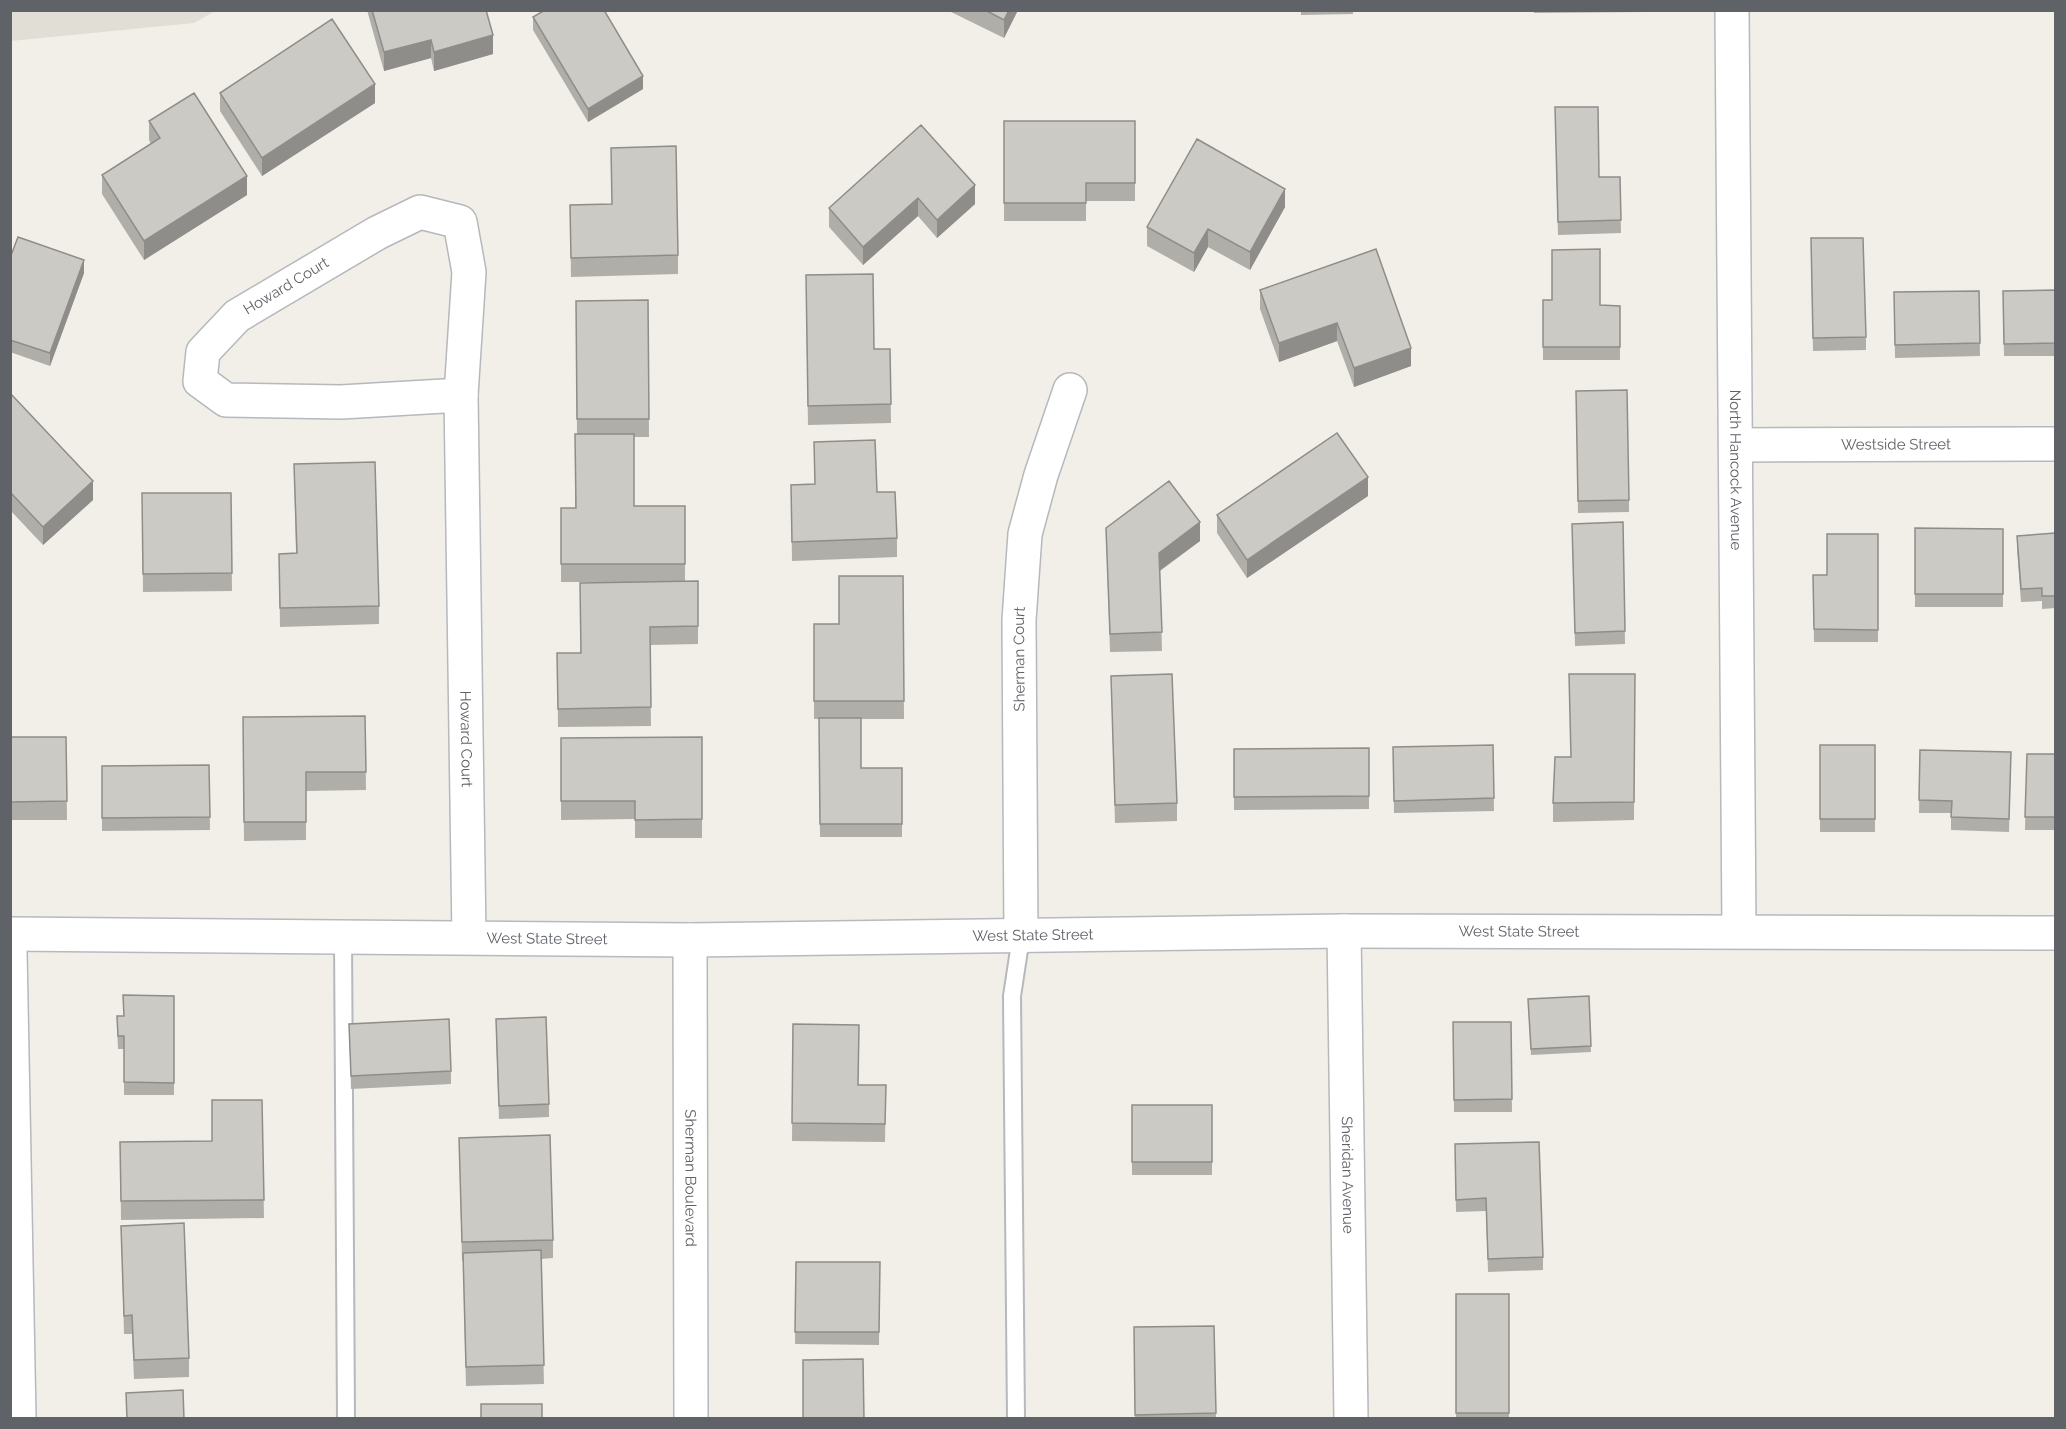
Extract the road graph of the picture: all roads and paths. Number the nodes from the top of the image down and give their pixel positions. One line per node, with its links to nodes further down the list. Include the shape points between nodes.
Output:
1 (1732, 10): 5 (street, North Hancock Avenue)
2 (1070, 390): 11 (street, Sherman Court, via 1025,534 1019,620)
3 (461, 395): 3 (street, Howard Court, via 469,272 460,222 420,212 237,316 203,352 200,381 226,400 341,402); 12 (street, Howard Court)
4 (2055, 444): 5 (street, Westside Street)
5 (1736, 445): 6 (street, North Hancock Avenue)
6 (1739, 930): 7 (street, West State Street); 8 (street, West State Street)
7 (1344, 931): 11 (street, West State Street); 19 (street, Sheridan Avenue)
8 (2055, 933)
9 (10, 934): 10 (street, West State Street)
10 (343, 936): 12 (street, West State Street); 16 (lane)
11 (1021, 937): 13 (street, West State Street); 18 (lane, via 1012,996)
12 (470, 938): 13 (street, West State Street)
13 (690, 939): 17 (street, Sherman Boulevard)
14 (10, 951): 15 (street)
15 (19, 1419)
16 (346, 1419)
17 (691, 1419)
18 (1016, 1419)
19 (1351, 1419)

